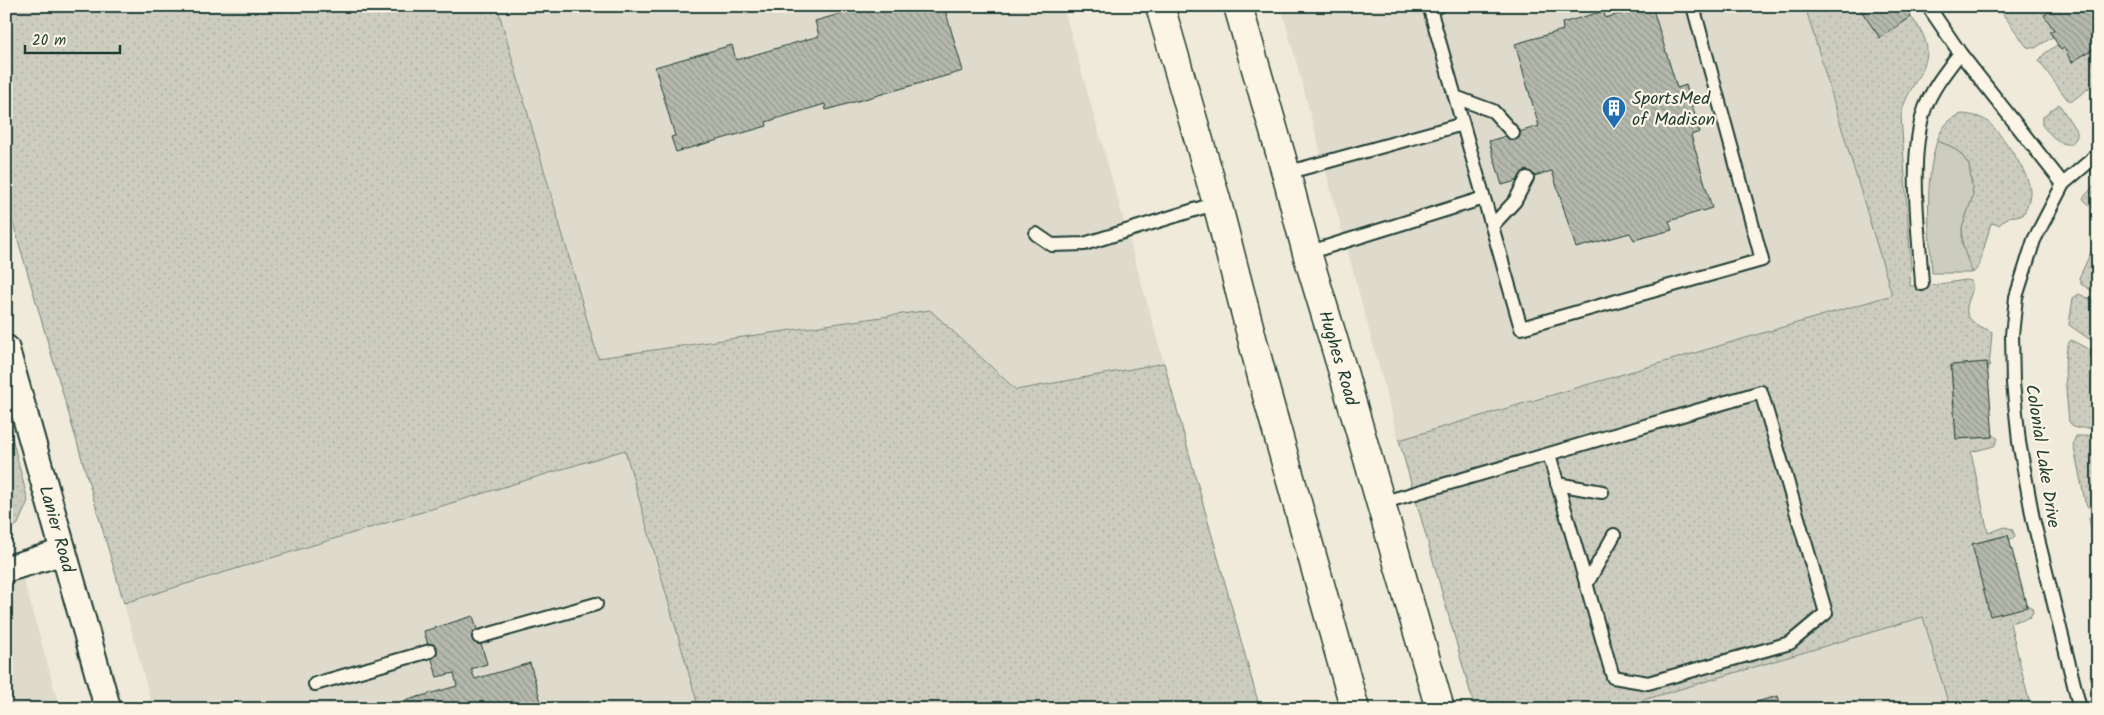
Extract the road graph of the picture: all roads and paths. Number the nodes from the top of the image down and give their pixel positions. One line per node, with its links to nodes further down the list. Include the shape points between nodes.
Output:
1 (1160, 6): 15 (main road)
2 (1238, 6): 11 (main road, Hughes Road)
3 (1439, 6): 7 (lane, via 1430,9)
4 (1692, 6): 16 (lane, via 1762,260 1521,328)
5 (1928, 6): 6 (lane)
6 (1960, 53): 13 (lane); 19 (lane, via 1933,91 1920,124 1917,142)
7 (1455, 97): 8 (lane); 9 (lane, via 1493,111)
8 (1463, 124): 11 (lane); 14 (lane)
9 (1513, 133)
10 (2098, 154): 13 (lane, Colonial Lake Drive)
11 (1286, 173): 18 (main road, Hughes Road)
12 (1527, 178): 16 (lane, via 1515,202)
13 (2063, 184): 36 (lane, Colonial Lake Drive, via 2034,240 2016,297 2012,335 2013,383 2019,442 2033,520)
14 (1484, 198): 16 (lane); 18 (lane)
15 (1217, 203): 17 (lane, via 1084,244 1052,245); 34 (main road)
16 (1492, 226)
17 (1036, 234)
18 (1307, 252): 24 (main road, Hughes Road)
19 (1922, 284)
20 (6, 348): 26 (street, Lanier Road)
21 (1548, 454): 22 (lane); 24 (lane); 28 (lane, via 1761,392 1826,613 1790,643 1648,683 1613,677)
22 (1557, 484): 23 (lane); 28 (lane)
23 (1602, 492)
24 (1381, 503): 35 (main road, Hughes Road)
25 (1614, 535): 28 (lane)
26 (63, 552): 27 (street); 33 (street, Lanier Road)
27 (6, 569)
28 (1586, 585)
29 (596, 604): 30 (lane)
30 (479, 637)
31 (430, 651): 32 (lane)
32 (315, 684)
33 (108, 709)
34 (1355, 709)
35 (1440, 709)
36 (2080, 709)

